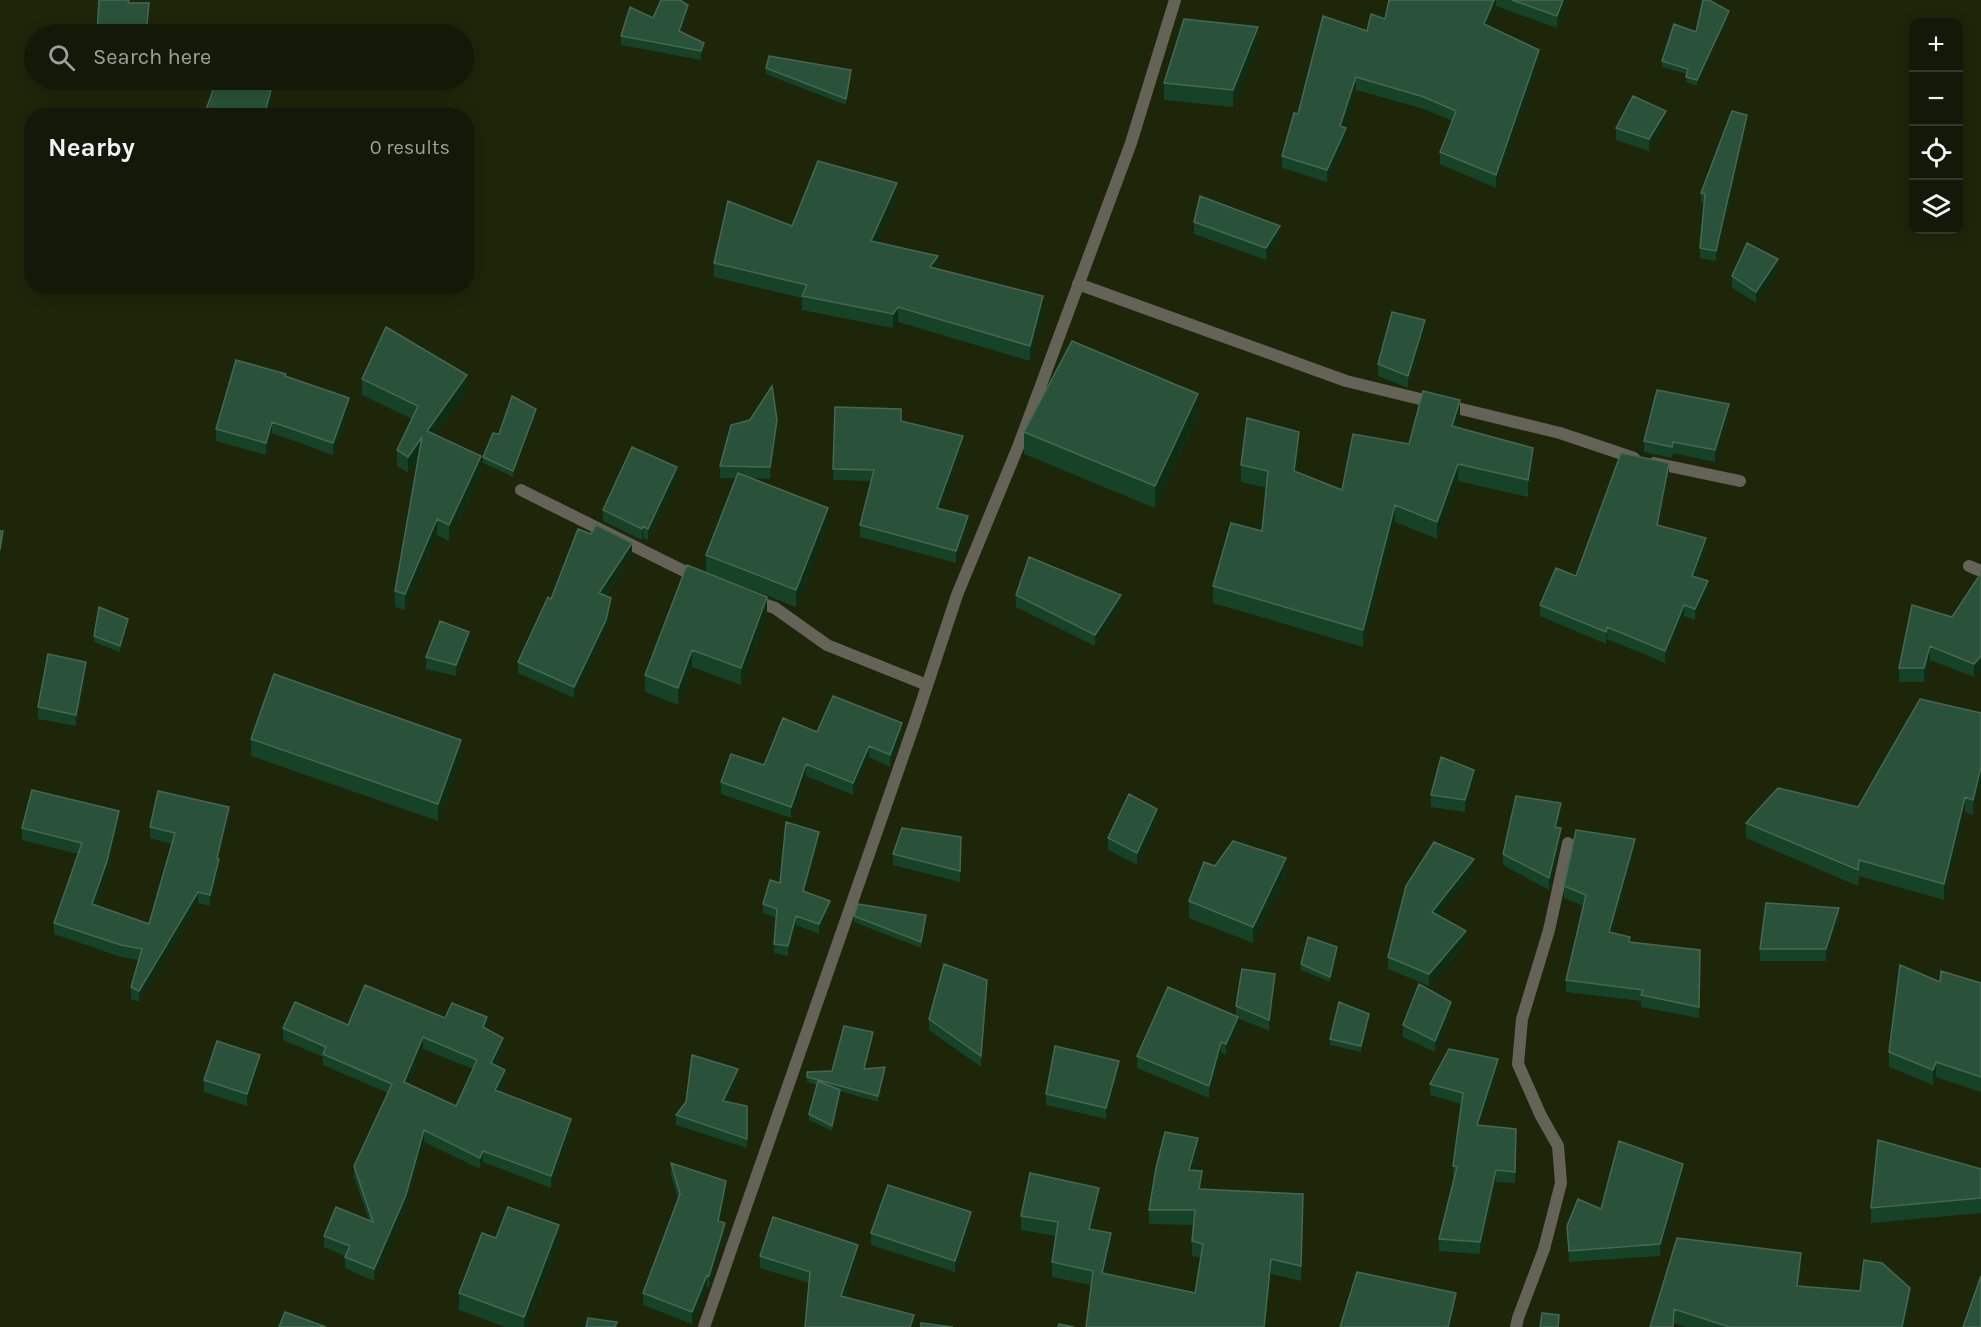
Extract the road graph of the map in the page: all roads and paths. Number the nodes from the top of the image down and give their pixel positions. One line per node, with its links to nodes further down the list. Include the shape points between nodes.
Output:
1 (1175, 0): 2 (street, via 1131,142)
2 (1078, 284): 3 (street, via 1346,381 1560,433 1622,456); 9 (street, via 1018,447 957,595)
3 (1740, 481)
4 (521, 490): 7 (street)
5 (1969, 566): 6 (street)
6 (1981, 571)
7 (711, 584)
8 (743, 596): 9 (street, via 775,608 827,645)
9 (927, 685): 11 (street)
10 (1568, 843): 12 (street, via 1549,930 1522,1019 1518,1064 1558,1146 1561,1183 1544,1249)
11 (704, 1327)
12 (1516, 1327)

